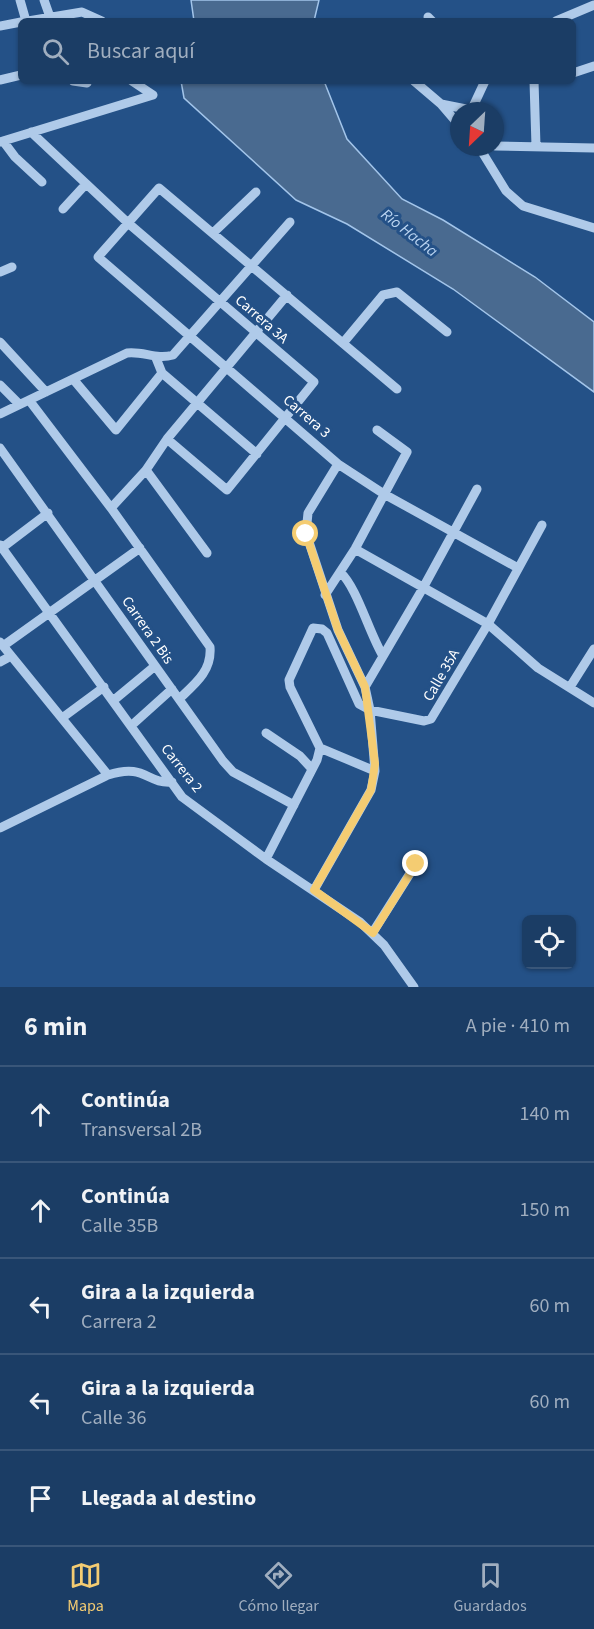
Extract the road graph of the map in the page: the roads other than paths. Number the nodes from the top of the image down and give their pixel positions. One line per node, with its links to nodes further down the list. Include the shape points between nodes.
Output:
1 (20, 0): 5 (street)
2 (44, 0): 4 (street)
3 (594, 5): 8 (street)
4 (50, 16): 6 (street); 7 (street, via 82,12)
5 (26, 18)
6 (41, 18)
7 (95, 18)
8 (563, 18)
9 (18, 23): 10 (street)
10 (0, 26)
11 (594, 66): 12 (street)
12 (576, 72)
13 (18, 76): 14 (street)
14 (0, 80)
15 (136, 84): 23 (street, via 153,95)
16 (418, 84): 20 (street)
17 (484, 84): 19 (street)
18 (534, 84): 26 (street)
19 (475, 102)
20 (441, 104): 21 (street); 22 (street)
21 (450, 106)
22 (450, 114)
23 (31, 132): 24 (street); 30 (street, Carrera 3A)
24 (2, 142): 29 (street)
25 (504, 146): 26 (street)
26 (536, 146): 27 (street)
27 (594, 148)
28 (484, 156): 35 (street, via 506,192 523,206)
29 (42, 182)
30 (86, 184): 32 (street); 34 (street, Carrera 3A)
31 (256, 192): 36 (street)
32 (63, 209)
33 (290, 222): 37 (street)
34 (128, 223): 36 (street, via 159,188); 41 (street, Carrera 3A); 44 (street, Carrera 3, via 98,257)
35 (594, 228)
36 (213, 233): 37 (street)
37 (252, 266): 40 (street); 41 (street)
38 (12, 267): 39 (street)
39 (0, 272)
40 (287, 295): 43 (street); 46 (street)
41 (220, 302): 43 (street, Carrera 3A); 44 (street)
42 (447, 332): 46 (street, via 397,292 383,295)
43 (256, 333): 48 (street); 58 (street, Carrera 3A, via 314,382)
44 (190, 337): 47 (street, via 173,355); 48 (street, Carrera 3)
45 (0, 342): 53 (street)
46 (343, 343): 52 (street)
47 (156, 358): 49 (street); 50 (street, via 127,353)
48 (226, 367): 55 (street); 58 (street, Carrera 3)
49 (162, 373): 50 (street, via 116,430); 55 (street)
50 (73, 379): 53 (street)
51 (0, 385): 56 (street)
52 (398, 389)
53 (46, 392): 54 (street)
54 (29, 400): 56 (street); 67 (street)
55 (196, 403): 60 (street); 62 (street)
56 (20, 405): 57 (street)
57 (0, 414)
58 (286, 417): 62 (street, Carrera 3A); 63 (street, Carrera 3)
59 (377, 430): 66 (street, via 407,452)
60 (166, 440): 62 (street, Carrera 3A, via 227,490); 64 (street)
61 (0, 448): 68 (street, Carrera 2 Bis)
62 (257, 454)
63 (339, 464): 66 (street, Carrera 3); 79 (street, via 308,513 306,523)
64 (146, 470): 67 (street); 74 (street)
65 (477, 489): 70 (street)
66 (384, 494): 70 (street, Carrera 3); 73 (street)
67 (111, 508): 72 (street)
68 (48, 513): 71 (street); 77 (street, Carrera 2 Bis)
69 (542, 525): 75 (street, Calle 35A)
70 (453, 532): 75 (street, Carrera 3); 78 (street)
71 (1, 546): 80 (street, Carrera 2)
72 (140, 548): 77 (street); 92 (street, via 210,647 200,679)
73 (355, 549): 76 (street); 78 (street)
74 (207, 553)
75 (518, 568): 81 (street, Calle 35A)
76 (340, 572): 79 (street); 85 (street, via 350,580 370,635)
77 (95, 580): 80 (street); 87 (street, Carrera 2 Bis)
78 (423, 588): 81 (street); 85 (street)
79 (325, 595): 89 (street)
80 (50, 612): 82 (street); 88 (street, Carrera 2)
81 (488, 624): 90 (street, via 538,668); 95 (street, Calle 35A, via 430,719)
82 (2, 644): 84 (street)
83 (594, 649): 90 (street)
84 (11, 656): 86 (street); 96 (street)
85 (383, 656): 89 (street)
86 (0, 662)
87 (155, 666): 91 (street, Carrera 2 Bis); 93 (street)
88 (104, 687): 93 (street, Carrera 2); 96 (street)
89 (365, 687): 95 (street)
90 (570, 687): 94 (street)
91 (172, 689): 92 (street, Carrera 2 Bis); 97 (street)
92 (179, 699): 104 (street, Carrera 2 Bis, via 234,772)
93 (114, 700): 97 (street, Carrera 2)
94 (594, 703)
95 (370, 710): 99 (street, via 355,699 327,633 313,628 289,680); 101 (street)
96 (62, 718): 102 (street)
97 (132, 725): 103 (street, Carrera 2)
98 (266, 733): 100 (street)
99 (320, 748): 100 (street); 101 (street)
100 (312, 769): 104 (street)
101 (375, 771): 108 (street, via 371,790)
102 (108, 775): 103 (street, via 137,770); 105 (street)
103 (171, 782): 106 (street, Carrera 2, via 192,805)
104 (294, 805): 106 (street)
105 (0, 828)
106 (266, 859): 108 (street, Carrera 2)
107 (416, 864): 109 (street)
108 (314, 890): 109 (street, Carrera 2)
109 (373, 933): 110 (street, Carrera 2)
110 (414, 987)

